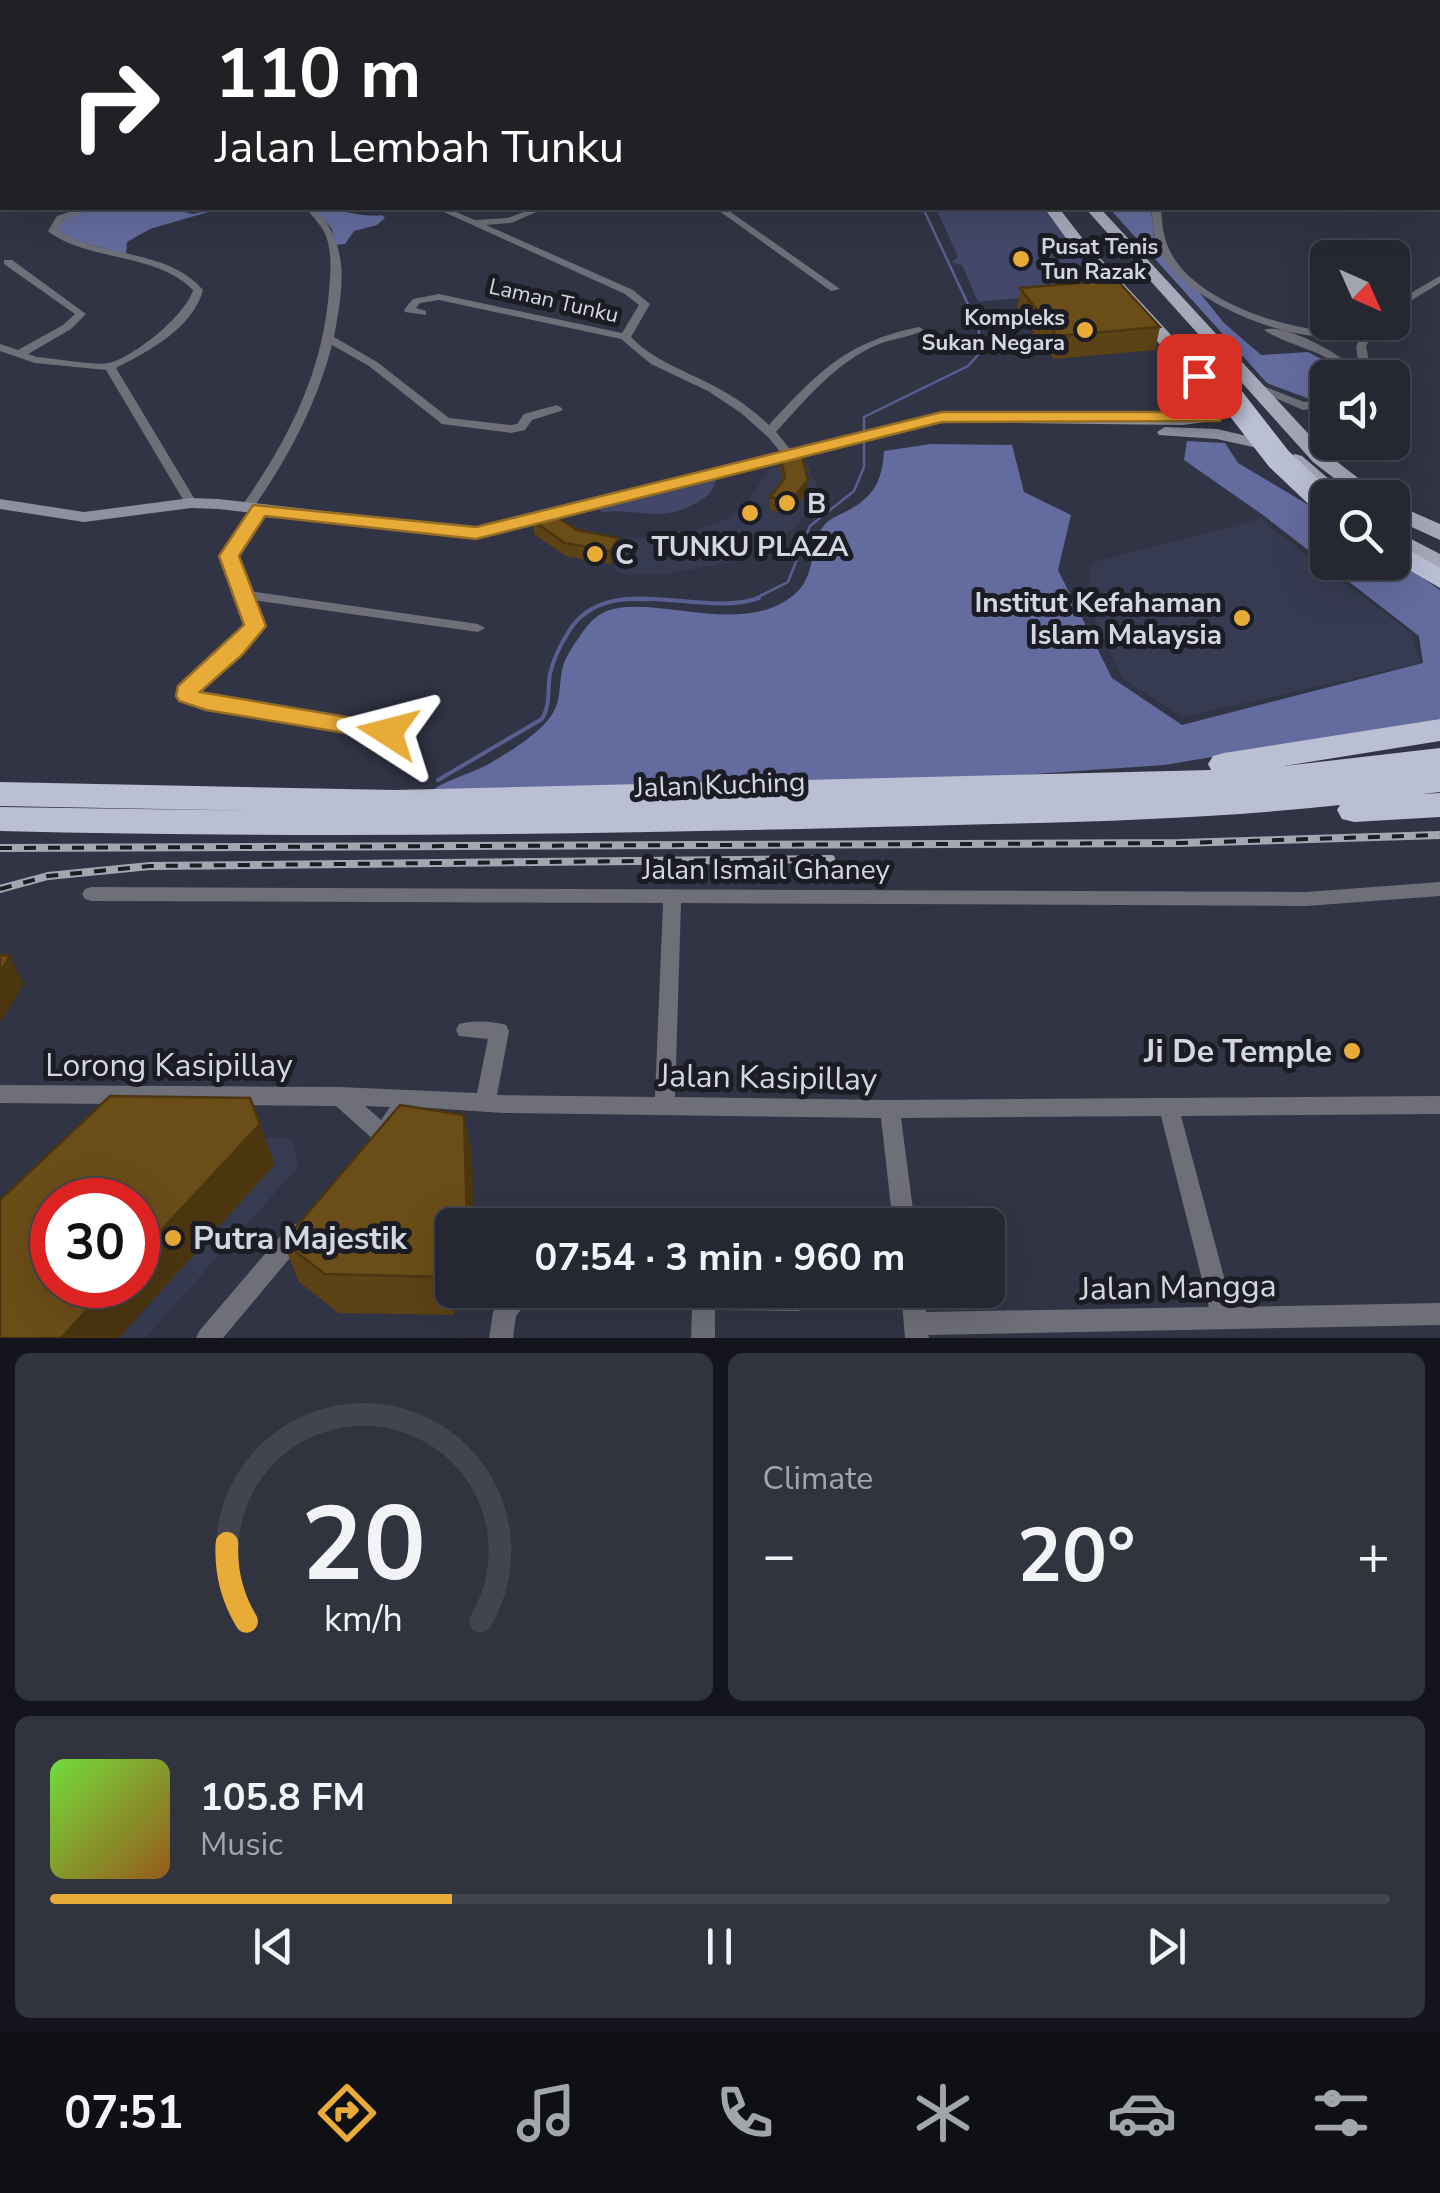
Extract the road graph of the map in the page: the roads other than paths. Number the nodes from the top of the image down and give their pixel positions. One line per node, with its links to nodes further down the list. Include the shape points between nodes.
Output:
1 (83, 210): 27 (street, via 60,218 53,231 69,242 179,274 198,290 182,319)
2 (312, 210): 23 (street, via 330,233 336,259)
3 (444, 210): 11 (street)
4 (537, 210): 11 (street, via 508,221)
5 (723, 210): 15 (street)
6 (1054, 210): 12 (main road)
7 (1071, 210): 12 (main road)
8 (1082, 210): 12 (main road)
9 (1094, 210): 21 (main road)
10 (1156, 210): 18 (street, via 1163,249 1212,300)
11 (470, 223): 22 (street, via 629,292 645,304)
12 (1090, 235): 21 (main road); 30 (main road)
13 (8, 262): 25 (street, via 81,314)
14 (1440, 278): 16 (street)
15 (835, 289)
16 (1410, 297)
17 (422, 314): 22 (street, Laman Tunku, via 408,310 439,297)
18 (1242, 314): 19 (street); 26 (street)
19 (1310, 328)
20 (918, 330): 34 (street, via 878,339 845,357 804,390)
21 (1187, 333): 28 (main road); 29 (main road); 40 (main road)
22 (626, 337): 34 (street, Laman Tunku, via 646,358 712,390)
23 (330, 339): 32 (street, via 374,364 446,422 511,430); 46 (street, via 308,402)
24 (0, 347): 25 (street)
25 (17, 355): 27 (street)
26 (1336, 360)
27 (110, 368): 44 (street)
28 (1215, 376): 39 (main road, bridge); 42 (highway, bridge, via 1279,459)
29 (1255, 386): 31 (street); 36 (main road)
30 (1223, 403): 33 (street, via 1219,414 1206,418 942,417); 35 (main road)
31 (1310, 405)
32 (557, 408)
33 (922, 424): 35 (street, via 1216,434); 37 (street)
34 (771, 430): 37 (street, Laman Tunku)
35 (1262, 444): 43 (main road)
36 (1310, 447)
37 (789, 456): 46 (street, via 476,533)
38 (1323, 460): 41 (main road)
39 (1319, 480)
40 (1337, 480)
41 (1350, 480)
42 (1310, 484)
43 (1310, 484)
44 (190, 502): 45 (street, via 84,517); 46 (street)
45 (0, 504)
46 (253, 508): 55 (street, via 229,556)
47 (1410, 518): 49 (main road)
48 (1410, 528): 51 (main road)
49 (1440, 533)
50 (1410, 543): 52 (main road)
51 (1440, 544)
52 (1440, 559)
53 (1410, 560): 54 (highway)
54 (1440, 580)
55 (245, 594): 56 (street); 58 (street, via 255,626 186,691 189,699)
56 (478, 628)
57 (1440, 730): 63 (highway)
58 (388, 732)
59 (1440, 759): 63 (highway, Jalan Kuching)
60 (0, 780): 64 (highway)
61 (1440, 780): 63 (highway, Jalan Kuching, via 1346,794)
62 (0, 794): 64 (highway, Jalan Kuching)
63 (1062, 798): 64 (highway, Jalan Kuching); 65 (highway, via 1194,816); 66 (highway, Jalan Kuching, via 418,825)
64 (224, 801)
65 (1440, 805)
66 (0, 818)
67 (1440, 889): 69 (street, Jalan Ismail Ghaney, via 1306,899)
68 (92, 894): 69 (street, Jalan Ismail Ghaney)
69 (672, 896): 75 (street)
70 (466, 1030): 74 (street, via 499,1032)
71 (0, 1094): 72 (street, Lorong Kasipillay)
72 (338, 1096): 73 (street, Lorong Kasipillay); 73 (street, via 376,1139)
73 (409, 1098): 74 (street, Jalan Kasipillay)
74 (485, 1102): 75 (street, Jalan Kasipillay)
75 (665, 1104): 78 (street, Jalan Kasipillay)
76 (1440, 1105): 77 (street, Jalan Kasipillay)
77 (1169, 1108): 78 (street, Jalan Kasipillay); 84 (street)
78 (890, 1109): 79 (street)
79 (902, 1208)
80 (315, 1212): 87 (street)
81 (508, 1308): 88 (street)
82 (704, 1308): 89 (street)
83 (1440, 1314): 84 (street, Jalan Mangga)
84 (1224, 1319): 85 (street, Jalan Mangga)
85 (1100, 1330): 86 (street, Jalan Mangga)
86 (917, 1331)
87 (208, 1338)
88 (501, 1338)
89 (703, 1338)

